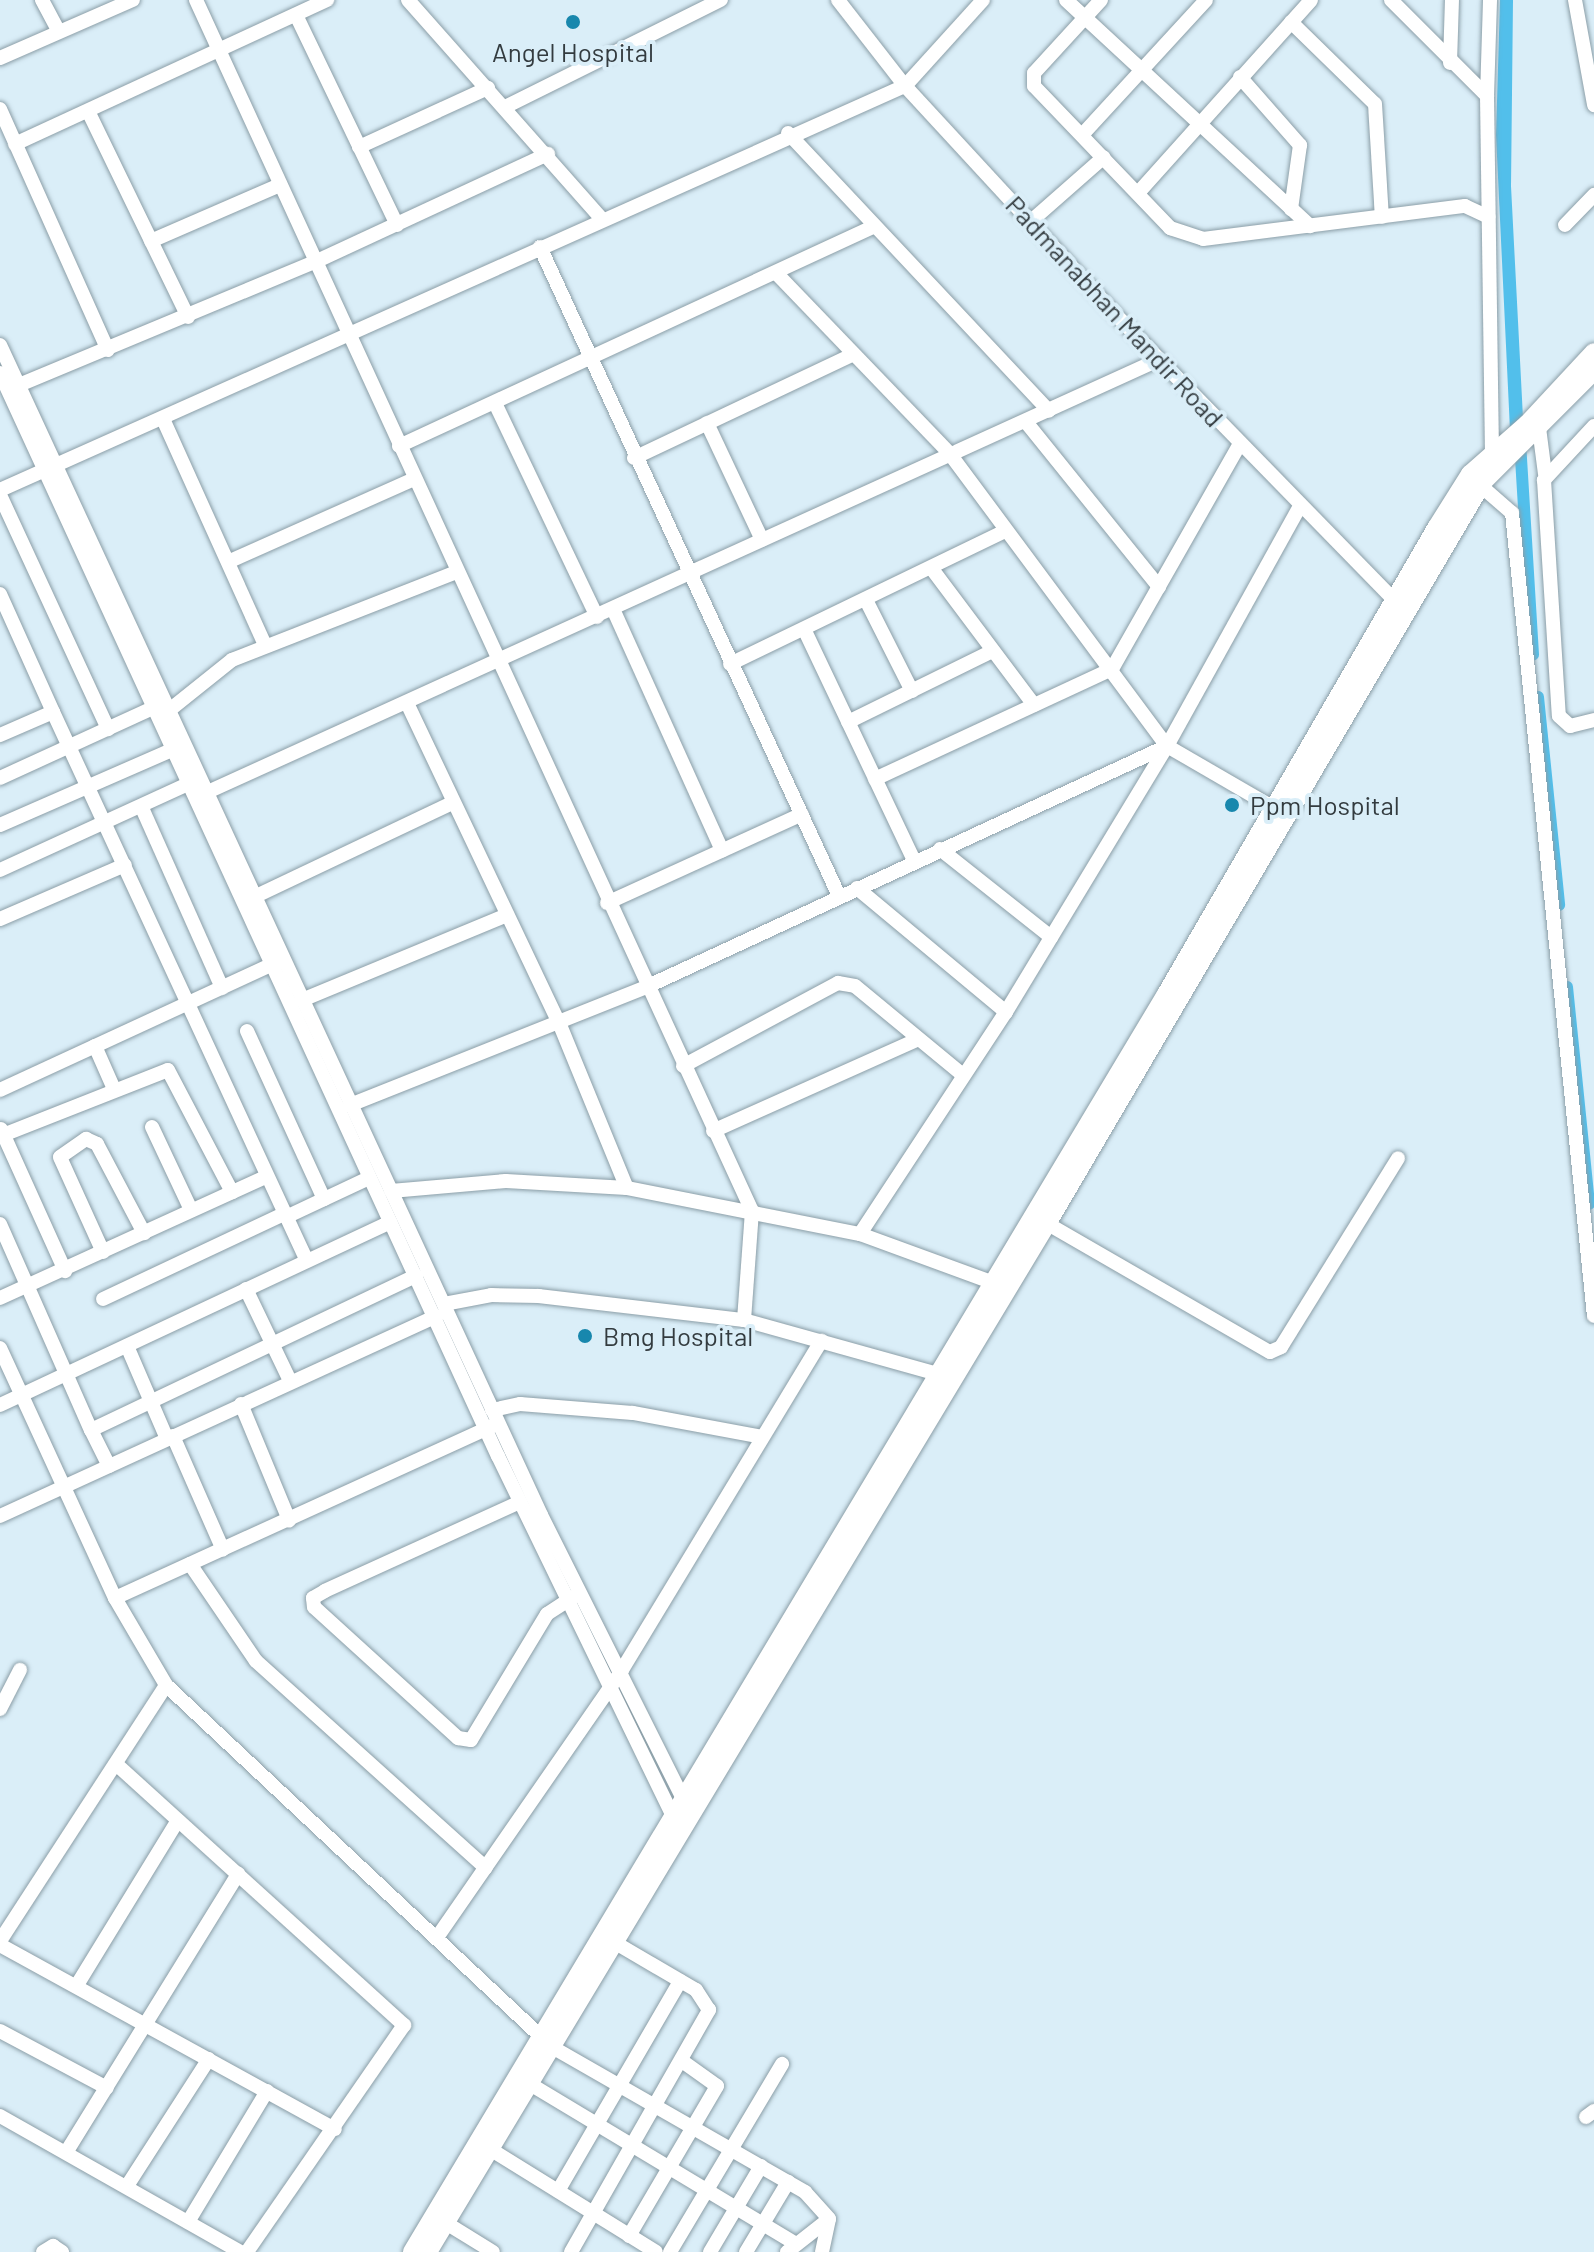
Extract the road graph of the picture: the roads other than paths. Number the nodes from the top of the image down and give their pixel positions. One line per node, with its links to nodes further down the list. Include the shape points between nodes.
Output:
1 (42, 0): 20 (street)
2 (133, 0): 20 (street)
3 (196, 0): 21 (street)
4 (327, 0): 17 (street)
5 (408, 0): 27 (street)
6 (721, 0): 30 (street)
7 (838, 0): 26 (street, Padmanabhan Mandir Road)
8 (983, 0): 26 (street)
9 (1066, 0): 18 (street)
10 (1101, 0): 18 (street)
11 (1206, 0): 24 (street)
12 (1311, 0): 19 (street)
13 (1391, 0): 23 (street)
14 (1452, 0): 23 (street)
15 (1490, 0): 28 (street)
16 (1575, 0): 29 (street)
17 (296, 15): 21 (street); 37 (street)
18 (1086, 17): 24 (street); 35 (street, via 1032,78)
19 (1291, 22): 25 (street); 44 (street, via 1375,104)
20 (58, 30): 22 (street)
21 (218, 52): 32 (street); 40 (street)
22 (0, 58)
23 (1450, 63): 28 (street)
24 (1140, 70): 33 (street); 35 (street)
25 (1240, 77): 33 (street); 43 (street, via 1300,145)
26 (905, 86): 34 (street); 47 (street, Padmanabhan Mandir Road)
27 (488, 88): 30 (street); 37 (street)
28 (1487, 96): 45 (street)
29 (1594, 105)
30 (505, 107): 38 (street)
31 (0, 109): 36 (street)
32 (88, 111): 36 (street); 52 (street)
33 (1197, 121): 41 (street); 43 (street)
34 (788, 133): 46 (street); 50 (street)
35 (1082, 135): 39 (street)
36 (15, 144): 59 (street)
37 (359, 147): 48 (street)
38 (548, 154): 46 (street); 48 (street)
39 (1104, 157): 41 (street); 47 (street)
40 (280, 185): 52 (street); 54 (street)
41 (1138, 193): 51 (street, via 1170,228 1194,238)
42 (1594, 195): 49 (street)
43 (1291, 209): 51 (street)
44 (1382, 217): 45 (street, via 1465,206); 51 (street)
45 (1489, 217): 78 (street)
46 (602, 219): 53 (street)
47 (1030, 222): 63 (street, Padmanabhan Mandir Road)
48 (397, 225): 54 (street)
49 (1565, 225)
50 (875, 226): 55 (street); 68 (street)
51 (1310, 226)
52 (151, 241): 56 (street)
53 (540, 247): 57 (street); 62 (street)
54 (315, 262): 56 (street); 57 (street)
55 (776, 273): 61 (street); 62 (street)
56 (188, 317): 59 (street)
57 (350, 330): 69 (street); 75 (street)
58 (0, 345): 66 (street)
59 (108, 350): 66 (street)
60 (1594, 352): 72 (main road)
61 (852, 355): 71 (street); 76 (street)
62 (589, 360): 67 (street); 77 (street)
63 (1158, 360): 68 (street); 74 (street, Padmanabhan Mandir Road)
64 (1594, 371): 72 (main road)
65 (0, 373): 79 (street)
66 (19, 385): 79 (street)
67 (495, 403): 75 (street); 96 (street)
68 (1049, 411): 70 (street)
69 (163, 419): 79 (street); 87 (street)
70 (1026, 422): 76 (street); 91 (street)
71 (707, 423): 77 (street); 86 (street)
72 (1535, 426): 78 (main road); 80 (street)
73 (1594, 426): 80 (street)
74 (1240, 444): 84 (street, Padmanabhan Mandir Road); 91 (street)
75 (399, 446): 81 (street)
76 (950, 454): 85 (street); 86 (street)
77 (634, 458): 90 (street)
78 (1501, 458): 82 (main road); 94 (main road, via 1470,474)
79 (50, 469): 83 (street); 107 (street)
80 (1545, 474): 108 (street, via 1559,716 1570,726)
81 (414, 479): 87 (street); 89 (street)
82 (1481, 486): 94 (main road); 180 (street, via 1512,513)
83 (0, 493): 110 (street)
84 (1300, 506): 94 (street, Padmanabhan Mandir Road); 113 (street)
85 (1005, 531): 88 (street); 102 (street)
86 (762, 540): 90 (street)
87 (230, 561): 98 (street)
88 (932, 569): 93 (street); 99 (street)
89 (456, 572): 98 (street); 100 (street)
90 (689, 576): 95 (street); 101 (street)
91 (1159, 587): 102 (street)
92 (1, 598): 106 (street)
93 (866, 600): 97 (street); 103 (street)
94 (1400, 606): 121 (main road)
95 (613, 609): 96 (street); 126 (street)
96 (597, 617): 100 (street)
97 (805, 631): 101 (street); 109 (street)
98 (265, 645): 107 (street, via 204,677)
99 (992, 651): 103 (street); 105 (street)
100 (502, 659): 104 (street); 133 (street)
101 (730, 664): 122 (street)
102 (1112, 669): 105 (street); 113 (street)
103 (912, 691): 109 (street)
104 (407, 703): 118 (street); 119 (street)
105 (1034, 705): 116 (street)
106 (53, 712): 111 (street); 112 (street)
107 (160, 713): 110 (street); 114 (street); 118 (street)
108 (1594, 720)
109 (848, 722): 116 (street)
110 (108, 729): 112 (street)
111 (0, 735)
112 (70, 746): 115 (street); 117 (street)
113 (1167, 746): 121 (street); 125 (street); 136 (street)
114 (172, 750): 117 (street); 118 (street)
115 (0, 778)
116 (875, 779): 127 (street)
117 (89, 786): 123 (street); 124 (street)
118 (196, 791): 120 (street); 132 (street); 137 (street)
119 (452, 803): 132 (street); 134 (street)
120 (142, 808): 124 (street); 139 (street)
121 (1281, 812): 166 (main road)
122 (802, 814): 126 (street); 131 (street)
123 (0, 825)
124 (106, 825): 128 (street); 129 (street)
125 (940, 849): 127 (street); 136 (street)
126 (722, 850): 133 (street)
127 (914, 861): 130 (street)
128 (125, 865): 135 (street); 141 (street)
129 (0, 870)
130 (857, 888): 131 (street); 142 (street)
131 (839, 896): 138 (street)
132 (254, 897): 137 (street)
133 (607, 903): 138 (street)
134 (507, 915): 140 (street); 143 (street)
135 (0, 919)
136 (1051, 937): 142 (street)
137 (277, 962): 139 (street); 140 (street); 157 (street)
138 (646, 987): 143 (street); 147 (street)
139 (222, 988): 141 (street)
140 (302, 1000): 151 (street)
141 (187, 1004): 146 (street); 156 (street)
142 (1006, 1012): 148 (street)
143 (560, 1025): 151 (street); 158 (street)
144 (247, 1031): 161 (street)
145 (916, 1040): 147 (street, via 855,986 838,983); 148 (street); 154 (street)
146 (95, 1046): 149 (street); 150 (street)
147 (683, 1066): 154 (street)
148 (963, 1075): 169 (street)
149 (114, 1089): 153 (street); 160 (street, via 157,1071 172,1073)
150 (0, 1090)
151 (350, 1105): 159 (street)
152 (152, 1127): 162 (street)
153 (2, 1131): 172 (street)
154 (713, 1131): 163 (street)
155 (1398, 1158): 166 (street, via 1276,1351 1259,1349)
156 (266, 1177): 160 (street); 165 (street)
157 (369, 1178): 161 (street); 164 (street)
158 (627, 1188): 159 (street, via 506,1181); 163 (street)
159 (391, 1191): 164 (street)
160 (232, 1192): 162 (street)
161 (324, 1199): 165 (street)
162 (191, 1210): 168 (street)
163 (752, 1211): 169 (street); 181 (street)
164 (391, 1213): 171 (street); 173 (street); 179 (street)
165 (285, 1216): 171 (street); 178 (street)
166 (1040, 1220): 174 (main road)
167 (0, 1224): 175 (street)
168 (144, 1233): 170 (street); 170 (street, via 97,1144 86,1139 60,1157)
169 (860, 1234): 174 (street)
170 (103, 1252): 172 (street)
171 (306, 1259): 176 (street)
172 (65, 1271): 175 (street)
173 (416, 1276): 179 (street); 183 (street)
174 (1000, 1286): 187 (main road)
175 (25, 1287): 177 (street); 186 (street)
176 (246, 1289): 183 (street); 184 (street)
177 (0, 1298)
178 (103, 1299)
179 (440, 1310): 181 (street, via 491,1295 539,1296); 188 (street); 193 (street); 193 (street)
180 (1594, 1316)
181 (744, 1320): 182 (street)
182 (821, 1341): 187 (street); 196 (street)
183 (275, 1345): 188 (street); 190 (street)
184 (127, 1346): 186 (street); 190 (street)
185 (0, 1348): 189 (street)
186 (65, 1374): 189 (street); 194 (street)
187 (946, 1377): 212 (main road); 214 (main road)
188 (290, 1381): 191 (street)
189 (24, 1394): 192 (street); 198 (street)
190 (151, 1403): 194 (street); 195 (street)
191 (241, 1404): 195 (street); 201 (street)
192 (0, 1405)
193 (492, 1421): 196 (street, via 520,1404 633,1413); 199 (street); 201 (street); 204 (street)
194 (91, 1430): 197 (street)
195 (170, 1437): 197 (street); 202 (street)
196 (762, 1437): 207 (street)
197 (109, 1466): 198 (street)
198 (68, 1485): 200 (street); 205 (street)
199 (520, 1502): 204 (street); 204 (street, via 325,1591 313,1598 314,1607 458,1738 471,1740 547,1614)
200 (0, 1516)
201 (289, 1520): 202 (street)
202 (223, 1550): 203 (street)
203 (190, 1564): 205 (street); 217 (street, via 256,1661)
204 (573, 1597): 207 (street); 209 (street)
205 (115, 1598): 208 (street)
206 (20, 1670): 210 (street)
207 (622, 1670): 209 (street); 212 (street)
208 (166, 1685): 211 (street); 219 (street)
209 (608, 1687): 213 (street); 217 (street)
210 (0, 1709)
211 (116, 1764): 215 (street); 221 (street)
212 (682, 1799): 213 (main road); 214 (street)
213 (672, 1815): 216 (street); 226 (main road)
214 (691, 1816): 216 (main road)
215 (178, 1820): 218 (street); 223 (street)
216 (681, 1834): 220 (main road)
217 (486, 1868): 219 (street)
218 (238, 1874): 224 (street); 238 (street, via 404,2025)
219 (438, 1936): 226 (street)
220 (614, 1942): 222 (street); 226 (main road)
221 (0, 1943): 223 (street)
222 (680, 1981): 228 (street, via 704,1997 709,2010); 231 (street)
223 (77, 1985): 224 (street)
224 (148, 2024): 227 (street); 232 (street)
225 (0, 2031): 232 (street)
226 (547, 2041): 230 (main road); 231 (street); 261 (main road)
227 (209, 2059): 233 (street); 246 (street)
228 (682, 2061): 234 (street); 237 (street, via 717,2086)
229 (782, 2064): 241 (street)
230 (530, 2084): 236 (street); 240 (main road)
231 (620, 2086): 234 (street); 236 (street)
232 (107, 2088): 242 (street)
233 (267, 2091): 238 (street); 252 (street)
234 (656, 2107): 237 (street); 239 (street)
235 (0, 2116): 242 (street)
236 (597, 2125): 239 (street); 247 (street)
237 (693, 2128): 241 (street); 244 (street)
238 (335, 2129): 260 (street)
239 (633, 2147): 244 (street); 250 (street)
240 (490, 2149): 247 (street); 253 (main road)
241 (731, 2150): 243 (street); 248 (street)
242 (67, 2151): 246 (street)
243 (761, 2166): 245 (street); 249 (street)
244 (669, 2169): 248 (street); 255 (street)
245 (788, 2182): 251 (street); 254 (street)
246 (127, 2186): 252 (street)
247 (558, 2191): 250 (street)
248 (707, 2191): 249 (street); 266 (street)
249 (736, 2209): 254 (street); 267 (street)
250 (594, 2214): 255 (street); 264 (street)
251 (829, 2219): 256 (street); 269 (street)
252 (188, 2222): 259 (street)
253 (446, 2223): 262 (main road); 263 (street)
254 (762, 2225): 256 (street); 268 (street)
255 (629, 2236): 265 (street)
256 (791, 2247)
257 (43, 2252): 258 (street, via 53,2246)
258 (62, 2252)
259 (240, 2252)
260 (247, 2252)
261 (412, 2252)
262 (428, 2252)
263 (493, 2252)
264 (571, 2252)
265 (656, 2252)
266 (670, 2252)
267 (710, 2252)
268 (746, 2252)
269 (822, 2252)

